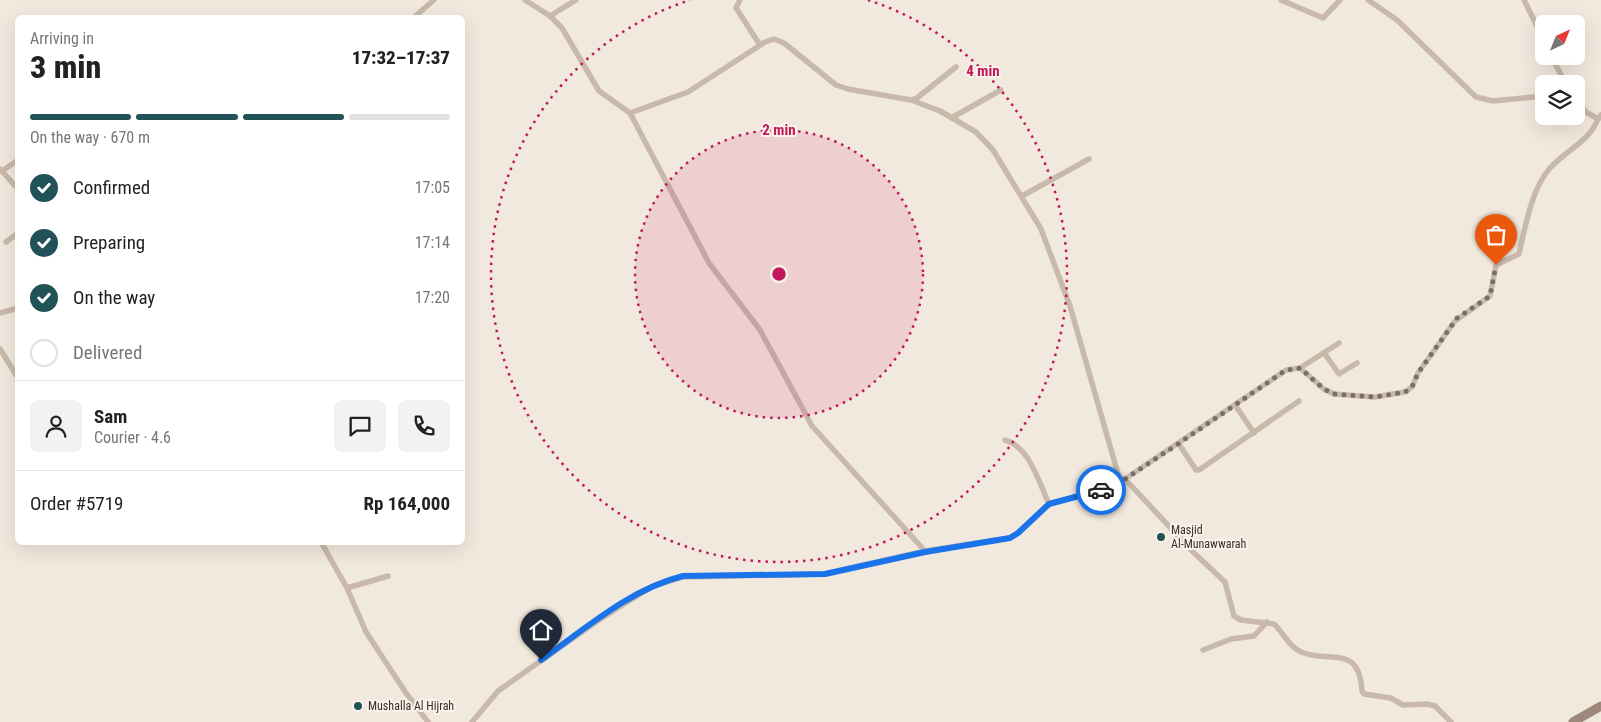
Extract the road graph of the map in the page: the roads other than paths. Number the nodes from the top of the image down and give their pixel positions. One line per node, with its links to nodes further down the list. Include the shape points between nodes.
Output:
1 (434, 0): 9 (street)
2 (525, 0): 10 (street)
3 (576, 0): 10 (street)
4 (740, 0): 12 (street, via 736,8)
5 (1281, 0): 6 (street, via 1323,18)
6 (1340, 0)
7 (1368, 0): 15 (street, via 1397,20 1476,97 1493,101)
8 (1524, 0): 11 (street)
9 (416, 15)
10 (550, 16): 18 (street, via 567,35 602,95)
11 (1535, 22)
12 (760, 45): 16 (street, via 774,39 784,42 843,88); 18 (street, via 693,90)
13 (956, 67): 16 (street)
14 (1001, 90): 19 (street)
15 (1535, 97)
16 (911, 100): 19 (street)
17 (1585, 111): 20 (street)
18 (630, 113): 44 (street, via 709,264 760,330 812,426)
19 (953, 117): 25 (street, via 985,141)
20 (1600, 117): 34 (street, via 1591,134 1546,173 1528,215 1519,254 1496,265 1491,293 1455,321 1418,373 1412,387 1405,392 1375,397 1334,394)
21 (1089, 159): 25 (street)
22 (15, 162): 23 (street)
23 (1, 170): 24 (street)
24 (15, 186)
25 (1022, 196): 41 (street, via 1041,229 1063,286)
26 (15, 235): 27 (street)
27 (6, 242)
28 (15, 309): 29 (street)
29 (0, 314)
30 (1339, 343): 32 (street)
31 (0, 349): 35 (street)
32 (1325, 354): 33 (street, via 1340,374); 34 (street)
33 (1357, 363)
34 (1300, 368): 37 (street, via 1283,372)
35 (15, 373)
36 (1299, 401): 38 (street)
37 (1235, 405): 38 (street); 40 (street)
38 (1254, 433): 40 (street, via 1197,471)
39 (1005, 440): 42 (street, via 1016,444 1025,454)
40 (1178, 444): 41 (street)
41 (1122, 480): 42 (street, via 1095,492); 47 (street, via 1225,582 1234,616 1241,620)
42 (1049, 504): 44 (street, via 1014,536)
43 (323, 545): 46 (street)
44 (925, 552): 51 (street, via 825,574 683,576 661,582 599,620 498,691)
45 (388, 576): 46 (street)
46 (347, 588): 50 (street, via 366,632)
47 (1267, 622): 48 (street, via 1254,636 1231,639); 52 (street, via 1274,624 1288,642 1304,653 1347,660 1360,674 1364,694 1391,698 1403,704 1435,706)
48 (1203, 650)
49 (1600, 710): 53 (street)
50 (428, 722)
51 (472, 722)
52 (1451, 722)
53 (1573, 722)

